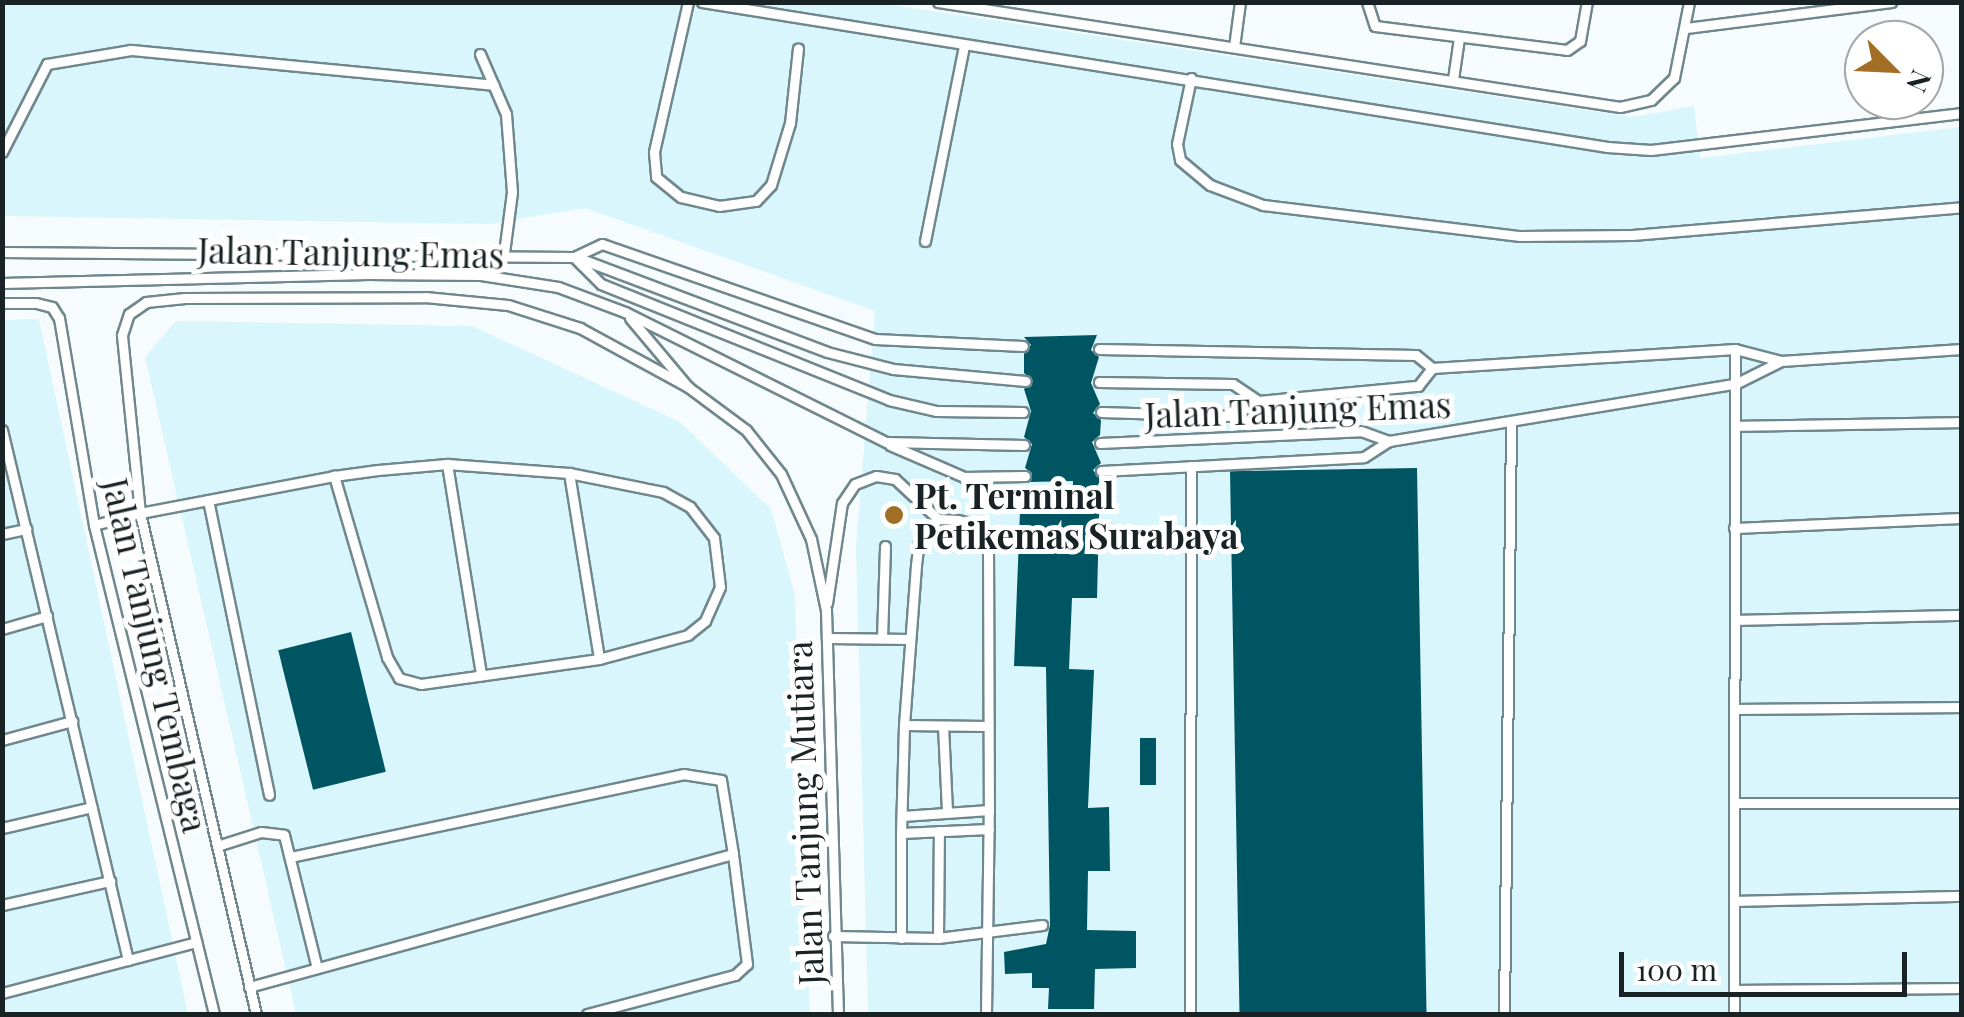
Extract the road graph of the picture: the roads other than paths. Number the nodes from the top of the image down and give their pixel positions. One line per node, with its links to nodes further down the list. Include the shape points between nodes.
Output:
1 (688, 2): 13 (lane, via 654,152 656,177 682,197 719,206 756,201 771,186 790,123)
2 (702, 2): 11 (lane)
3 (938, 2): 12 (lane)
4 (1240, 2): 12 (lane)
5 (1366, 2): 10 (lane, via 1375,26)
6 (1587, 2): 10 (lane, via 1580,42 1567,50)
7 (1689, 2): 9 (lane)
8 (1892, 2): 9 (lane)
9 (1686, 28): 16 (lane, via 1674,78 1651,100 1636,104 1620,107)
10 (1460, 38): 16 (lane)
11 (964, 45): 15 (lane); 21 (lane)
12 (1234, 47): 16 (lane)
13 (798, 48)
14 (480, 54): 17 (lane)
15 (1192, 78): 18 (lane, via 1651,150); 20 (lane, via 1177,144 1180,160 1210,185 1263,205 1520,236 1632,234)
16 (1453, 79)
17 (494, 85): 19 (lane, via 131,50 47,64); 23 (lane, via 506,114 512,192)
18 (1962, 113)
19 (2, 152)
20 (1962, 207)
21 (925, 241)
22 (2, 252): 23 (lane, Jalan Tanjung Emas)
23 (504, 253): 24 (lane, Jalan Tanjung Emas)
24 (574, 256): 28 (lane, via 602,244 875,339); 34 (lane, via 827,352 927,374); 39 (lane, via 601,284 890,400 936,411)
25 (2, 283): 27 (lane, Jalan Tanjung Emas, via 480,276 558,287)
26 (2, 303): 60 (lane, Jalan Tanjung Tembaga, via 52,308)
27 (625, 312): 37 (lane, Jalan Tanjung Mutiara); 46 (lane, Jalan Tanjung Emas)
28 (1023, 346)
29 (1962, 348): 32 (lane)
30 (1099, 349): 33 (lane, via 1416,356)
31 (1735, 349): 32 (lane); 33 (lane); 36 (lane)
32 (1780, 361): 36 (lane, Jalan Tanjung Emas)
33 (1432, 368): 38 (lane, via 1418,386)
34 (1024, 381)
35 (1099, 382): 38 (lane, via 1233,384)
36 (1735, 384): 42 (lane, Jalan Tanjung Emas); 43 (lane)
37 (688, 387): 57 (lane, Jalan Tanjung Tembaga, via 580,328 508,305 425,296 146,302 128,314 122,336); 65 (lane, Jalan Tanjung Mutiara, via 746,430 781,474 811,539)
38 (1258, 401): 40 (lane, Jalan Tanjung Emas, via 1231,416)
39 (1023, 412)
40 (1101, 412)
41 (1962, 422): 43 (lane)
42 (1510, 426): 45 (lane, Jalan Tanjung Emas); 118 (lane)
43 (1735, 426): 61 (lane)
44 (2, 430): 49 (lane)
45 (1389, 441): 47 (lane, Jalan Tanjung Emas, via 1361,431); 51 (lane, via 1364,457)
46 (886, 442): 48 (lane, Jalan Tanjung Emas); 55 (lane, via 929,467 964,477)
47 (1100, 443)
48 (1024, 444)
49 (6, 459): 62 (lane)
50 (446, 464): 53 (lane); 54 (lane); 74 (lane)
51 (1191, 466): 52 (lane); 117 (lane)
52 (1101, 471)
53 (569, 473): 73 (lane); 73 (lane, via 663,492 690,507 714,538 720,586 706,621 688,634)
54 (334, 476): 56 (lane); 74 (lane, via 399,678 421,684)
55 (1025, 476)
56 (208, 500): 57 (lane); 82 (lane)
57 (140, 512): 60 (lane); 93 (lane, Jalan Tanjung Tembaga)
58 (1962, 518): 61 (lane)
59 (938, 519): 65 (lane, Jalan Tanjung Mutiara, via 895,480 876,476 855,484 842,502); 72 (lane, via 919,540); 80 (lane, via 977,526 988,542)
60 (94, 524): 105 (lane, Jalan Tanjung Tembaga)
61 (1734, 528): 68 (lane)
62 (26, 529): 63 (lane); 67 (lane)
63 (2, 534)
64 (885, 546): 71 (lane)
65 (826, 610): 70 (lane, Jalan Tanjung Mutiara)
66 (1962, 615): 68 (lane)
67 (47, 616): 69 (lane); 77 (lane)
68 (1736, 620): 76 (lane)
69 (2, 629)
70 (828, 638): 71 (lane); 102 (lane, Jalan Tanjung Mutiara)
71 (882, 638): 72 (lane)
72 (910, 639): 78 (lane)
73 (599, 659): 74 (lane)
74 (481, 676)
75 (1962, 707): 76 (lane)
76 (1736, 709): 84 (lane)
77 (72, 721): 81 (lane); 85 (lane)
78 (904, 725): 79 (lane); 88 (lane)
79 (942, 726): 80 (lane); 87 (lane)
80 (986, 726): 86 (lane)
81 (2, 740)
82 (270, 796)
83 (1962, 803): 84 (lane)
84 (1739, 804): 98 (lane)
85 (92, 806): 89 (lane); 96 (lane)
86 (989, 810): 87 (lane); 90 (lane)
87 (947, 812): 88 (lane)
88 (902, 816): 92 (lane)
89 (2, 828)
90 (990, 829): 91 (lane); 101 (lane)
91 (939, 831): 92 (lane); 104 (lane)
92 (901, 833): 103 (lane)
93 (216, 846): 95 (lane, via 272,833 284,836); 108 (lane, Jalan Tanjung Tembaga)
94 (733, 854): 95 (lane, via 721,780 684,774); 107 (lane); 114 (lane, via 747,964 735,975)
95 (290, 857): 107 (lane)
96 (110, 881): 99 (lane); 106 (lane)
97 (1962, 896): 98 (lane)
98 (1736, 900): 110 (lane)
99 (2, 905)
100 (1042, 926): 101 (lane)
101 (990, 930): 104 (lane); 116 (lane)
102 (833, 936): 103 (lane); 115 (lane, Jalan Tanjung Mutiara)
103 (901, 938): 104 (lane)
104 (938, 938)
105 (196, 942): 106 (lane); 112 (lane, Jalan Tanjung Tembaga)
106 (128, 960): 111 (lane)
107 (317, 968): 108 (lane)
108 (249, 987): 113 (lane, Jalan Tanjung Tembaga)
109 (1962, 988): 110 (lane)
110 (1735, 990): 119 (lane)
111 (2, 993)
112 (214, 1014)
113 (256, 1014)
114 (587, 1014)
115 (838, 1014)
116 (986, 1014)
117 (1190, 1014)
118 (1504, 1014)
119 (1734, 1014)

